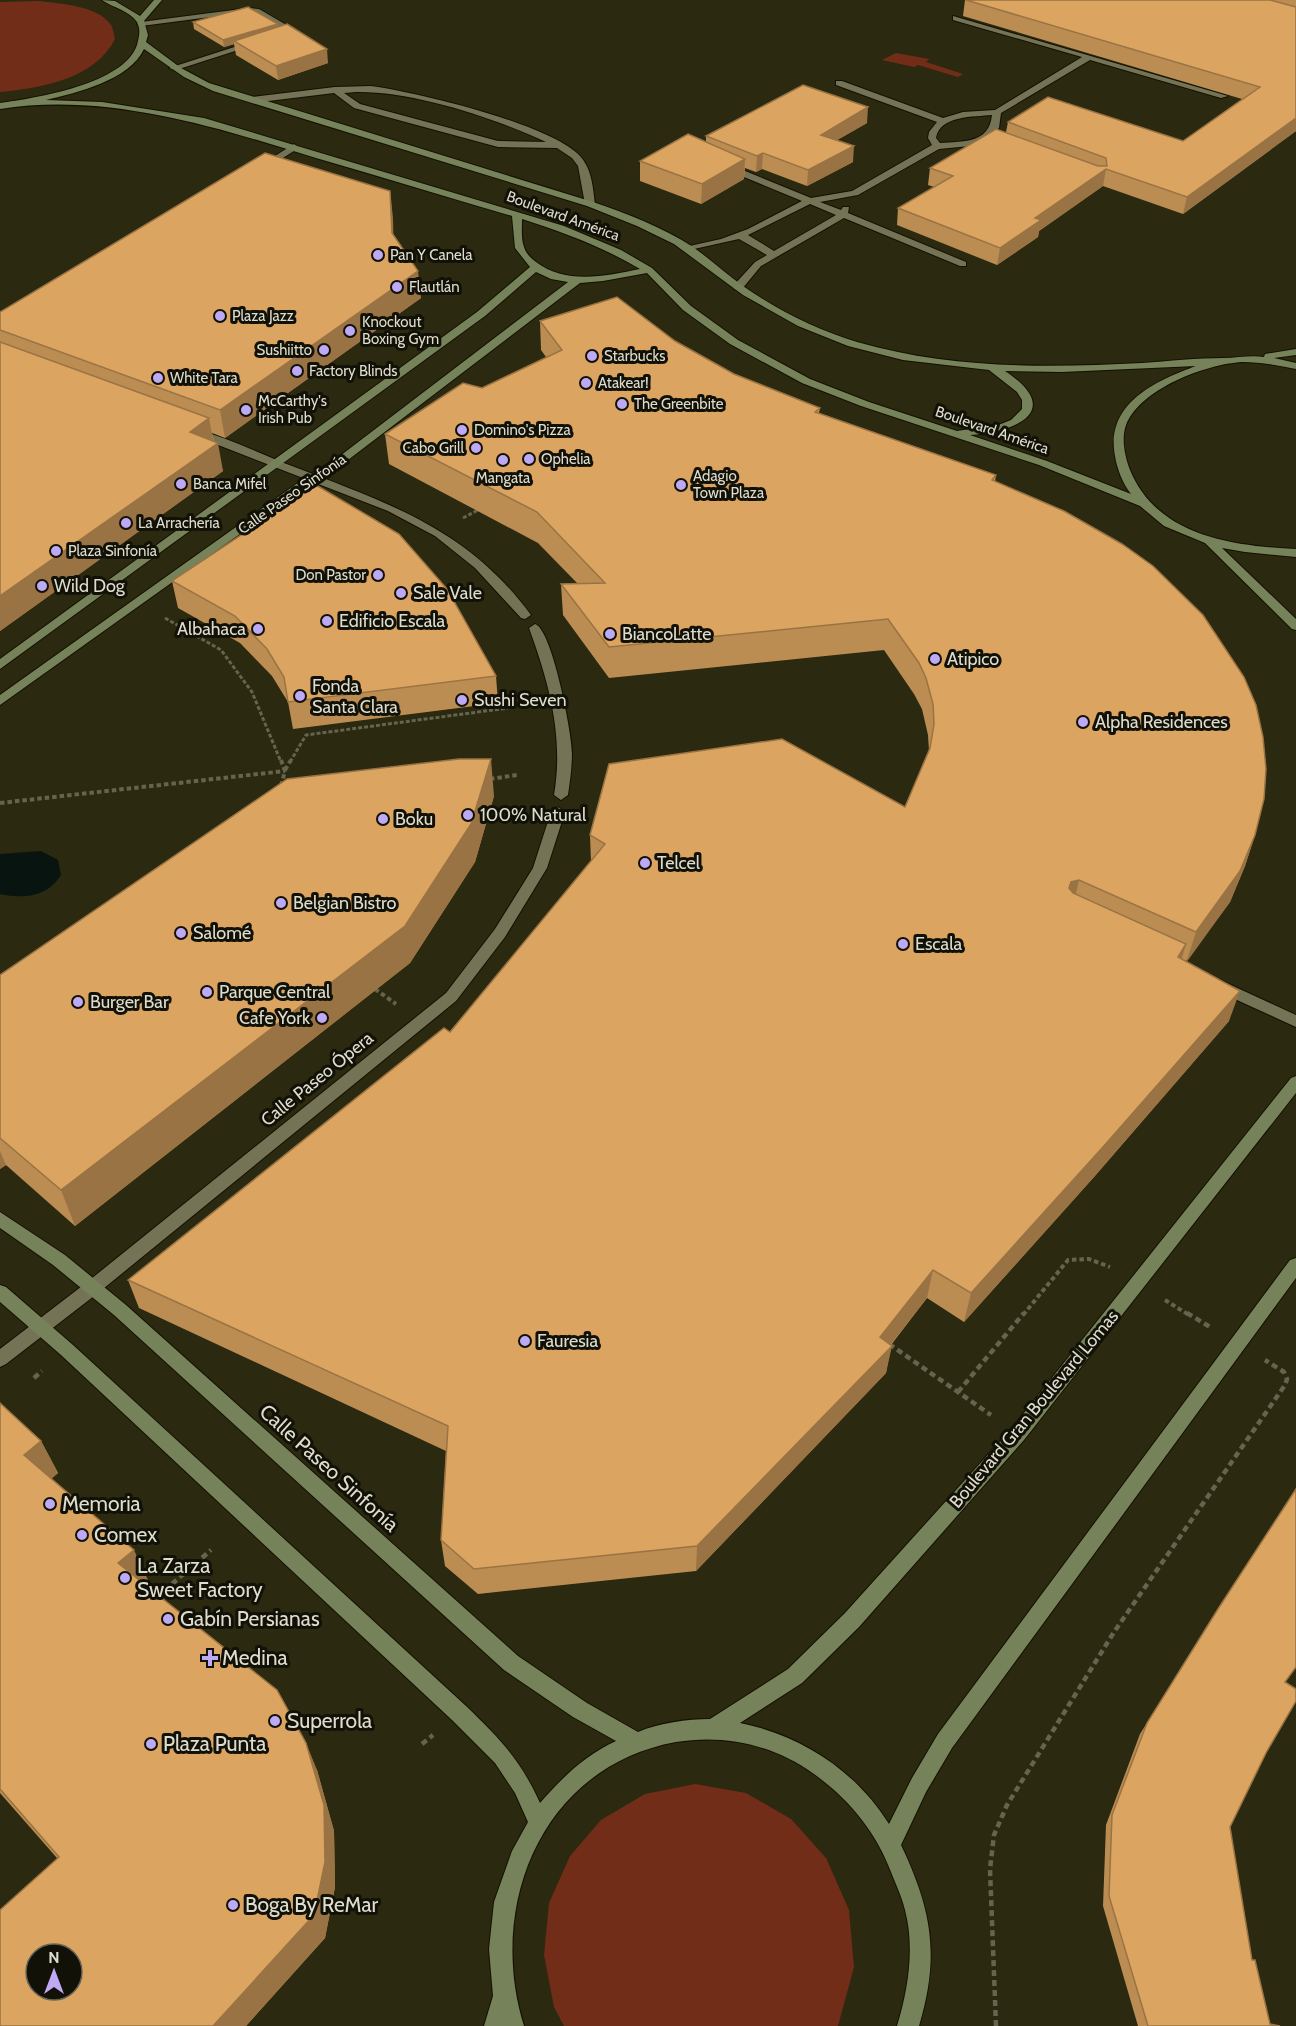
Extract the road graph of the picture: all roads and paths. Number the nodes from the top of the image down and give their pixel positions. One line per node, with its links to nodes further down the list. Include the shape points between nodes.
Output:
1 (106, 0): 4 (main road, via 124,7)
2 (158, 0): 4 (main road)
3 (956, 18): 8 (street)
4 (140, 22): 5 (street, via 249,10 287,29 284,35); 7 (main road, via 145,32)
5 (273, 38)
6 (262, 42): 9 (street)
7 (143, 44): 9 (main road, Boulevard América); 14 (main road, via 131,61 108,77)
8 (1089, 57): 12 (street); 16 (street)
9 (173, 68): 13 (main road, Boulevard América, via 190,79)
10 (839, 83): 17 (street)
11 (335, 90): 13 (street); 20 (street, via 395,92 513,125); 20 (street, via 357,106 498,144)
12 (1224, 96)
13 (252, 100): 27 (main road, Boulevard América)
14 (33, 102): 15 (main road); 22 (main road, Boulevard América, via 102,105 204,121)
15 (0, 106)
16 (996, 112): 17 (street); 18 (street, via 995,128)
17 (943, 121): 21 (street, via 933,132)
18 (986, 137): 19 (street); 21 (street)
19 (997, 141)
20 (557, 145): 27 (street, via 575,156 585,173)
21 (938, 146): 25 (street)
22 (294, 147): 24 (street); 28 (main road, Boulevard América)
23 (718, 163): 26 (street)
24 (247, 176)
25 (855, 193): 26 (street); 29 (street)
26 (809, 201): 29 (street); 30 (street)
27 (590, 204): 31 (main road, Boulevard América, via 626,217)
28 (517, 213): 34 (main road, via 519,246); 35 (main road, Boulevard América, via 587,238)
29 (843, 215): 32 (street); 33 (street)
30 (740, 235): 31 (street); 32 (street)
31 (688, 249): 37 (main road, Boulevard América)
32 (773, 254): 37 (street, via 758,264)
33 (963, 264)
34 (536, 268): 36 (main road, via 552,276); 45 (main road, Calle Paseo Sinfonía, via 481,314)
35 (649, 270): 36 (main road); 44 (main road, Boulevard América, via 687,308 734,342 806,381)
36 (578, 279): 46 (main road, Calle Paseo Sinfonía, via 340,461)
37 (738, 287): 42 (main road, Boulevard América, via 779,312 839,338 931,362)
38 (1296, 352): 39 (main road)
39 (1255, 359): 40 (main road, Boulevard América); 41 (main road)
40 (1222, 361): 42 (main road, Boulevard América, via 1100,368); 47 (main road, via 1184,374 1148,393 1121,423 1118,445 1124,473)
41 (1296, 366)
42 (993, 368): 44 (main road, via 1024,394 1028,406 1025,414 1006,426)
43 (178, 426): 45 (street)
44 (950, 431): 47 (main road, Boulevard América)
45 (279, 464): 46 (street); 56 (main road, Calle Paseo Sinfonía)
46 (313, 477): 53 (street, via 392,509 439,534 479,565); 57 (main road, Calle Paseo Sinfonía)
47 (1142, 503): 50 (main road, via 1176,529)
48 (484, 507): 49 (path)
49 (459, 520)
50 (1210, 542): 51 (main road); 54 (main road)
51 (1296, 553)
52 (160, 615): 59 (path, via 221,650 252,692)
53 (525, 615)
54 (1296, 626)
55 (535, 628): 64 (street, via 555,683 566,747)
56 (0, 665)
57 (0, 701)
58 (508, 708): 59 (path, via 306,735)
59 (285, 771): 61 (path); 63 (path); 65 (path)
60 (517, 775): 62 (path)
61 (292, 779)
62 (481, 780)
63 (280, 788)
64 (561, 795)
65 (0, 803)
66 (558, 812): 69 (street, Calle Paseo Ópera, via 540,868 500,933 451,997)
67 (1204, 979): 70 (street)
68 (375, 989): 69 (path)
69 (421, 1020): 74 (street, Calle Paseo Ópera)
70 (1296, 1021)
71 (1296, 1082): 79 (main road, Boulevard Gran Boulevard Lomas)
72 (0, 1218): 74 (main road, Calle Paseo Sinfonía)
73 (1296, 1265): 85 (main road, via 945,1741)
74 (92, 1288): 76 (street, Calle Paseo Ópera); 83 (main road, Calle Paseo Sinfonía, via 511,1663 580,1710)
75 (0, 1292): 76 (main road)
76 (39, 1327): 78 (street, Calle Paseo Ópera); 84 (main road, via 459,1713 502,1756)
77 (880, 1338): 79 (path)
78 (0, 1359)
79 (1018, 1434): 82 (main road, Boulevard Gran Boulevard Lomas, via 852,1620 795,1676)
80 (211, 1550): 81 (path)
81 (172, 1584)
82 (714, 1728): 83 (main road, via 674,1731); 85 (main road, via 753,1734 807,1755 854,1792)
83 (635, 1741): 84 (main road, via 576,1776)
84 (538, 1821): 86 (main road, via 517,1860 505,1903 500,1948)
85 (891, 1843): 89 (main road, via 917,1914 918,1993)
86 (504, 1996): 87 (main road); 88 (main road)
87 (495, 2026)
88 (513, 2026)
89 (908, 2026)

